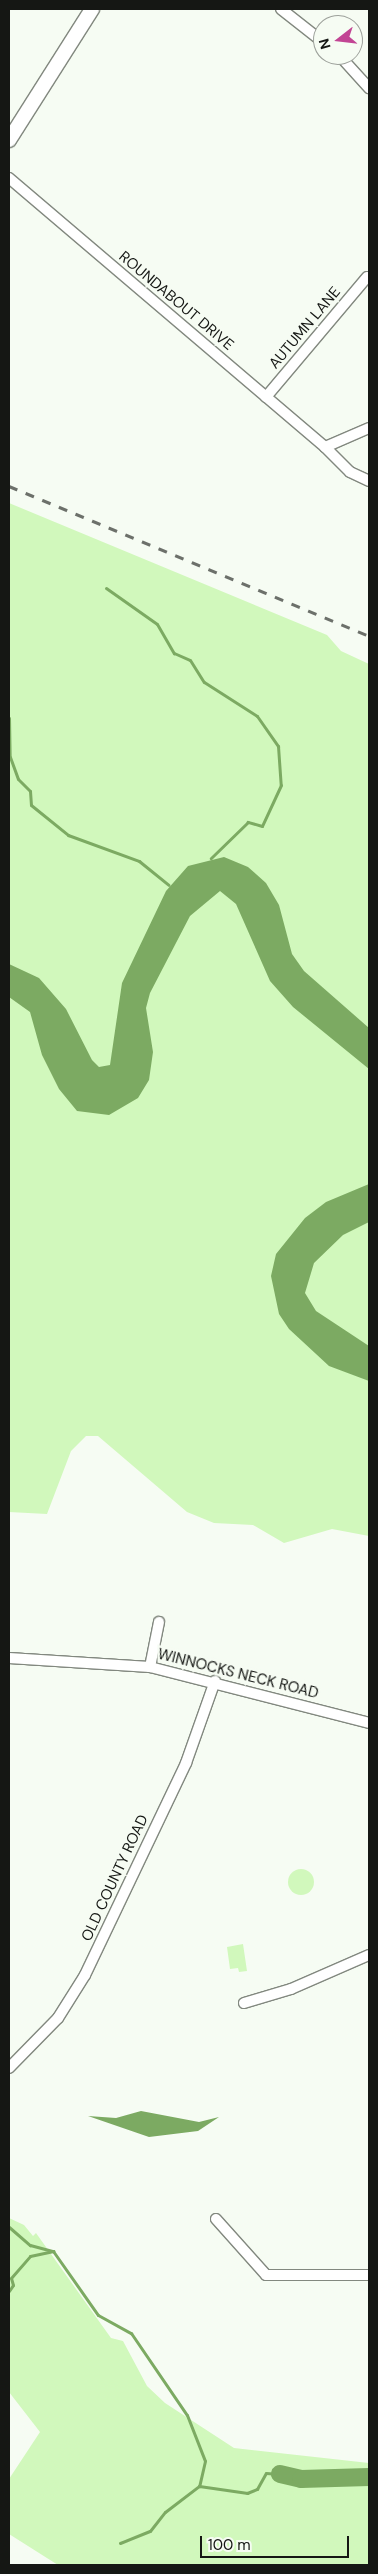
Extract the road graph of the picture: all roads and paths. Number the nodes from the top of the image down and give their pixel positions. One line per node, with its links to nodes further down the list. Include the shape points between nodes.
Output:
1 (92, 9): 6 (main road)
2 (281, 9): 3 (street)
3 (313, 34)
4 (348, 65): 5 (street)
5 (369, 88)
6 (9, 140)
7 (9, 178): 9 (street, ROUNDABOUT DRIVE)
8 (367, 277): 9 (street, AUTUMN LANE)
9 (266, 397): 11 (street, ROUNDABOUT DRIVE)
10 (369, 428): 11 (street)
11 (325, 447): 12 (street, ROUNDABOUT DRIVE, via 350,472)
12 (369, 481)
13 (159, 1622): 15 (street)
14 (9, 1658): 15 (street, WINNOCKS NECK ROAD)
15 (150, 1667): 16 (street, WINNOCKS NECK ROAD)
16 (215, 1681): 17 (street, WINNOCKS NECK ROAD); 20 (street, OLD COUNTY ROAD, via 186,1763 85,1975 58,2018)
17 (369, 1723)
18 (369, 1955): 19 (street, via 298,1987)
19 (244, 2003)
20 (9, 2068)
21 (216, 2219): 22 (street, via 266,2276)
22 (369, 2275)

